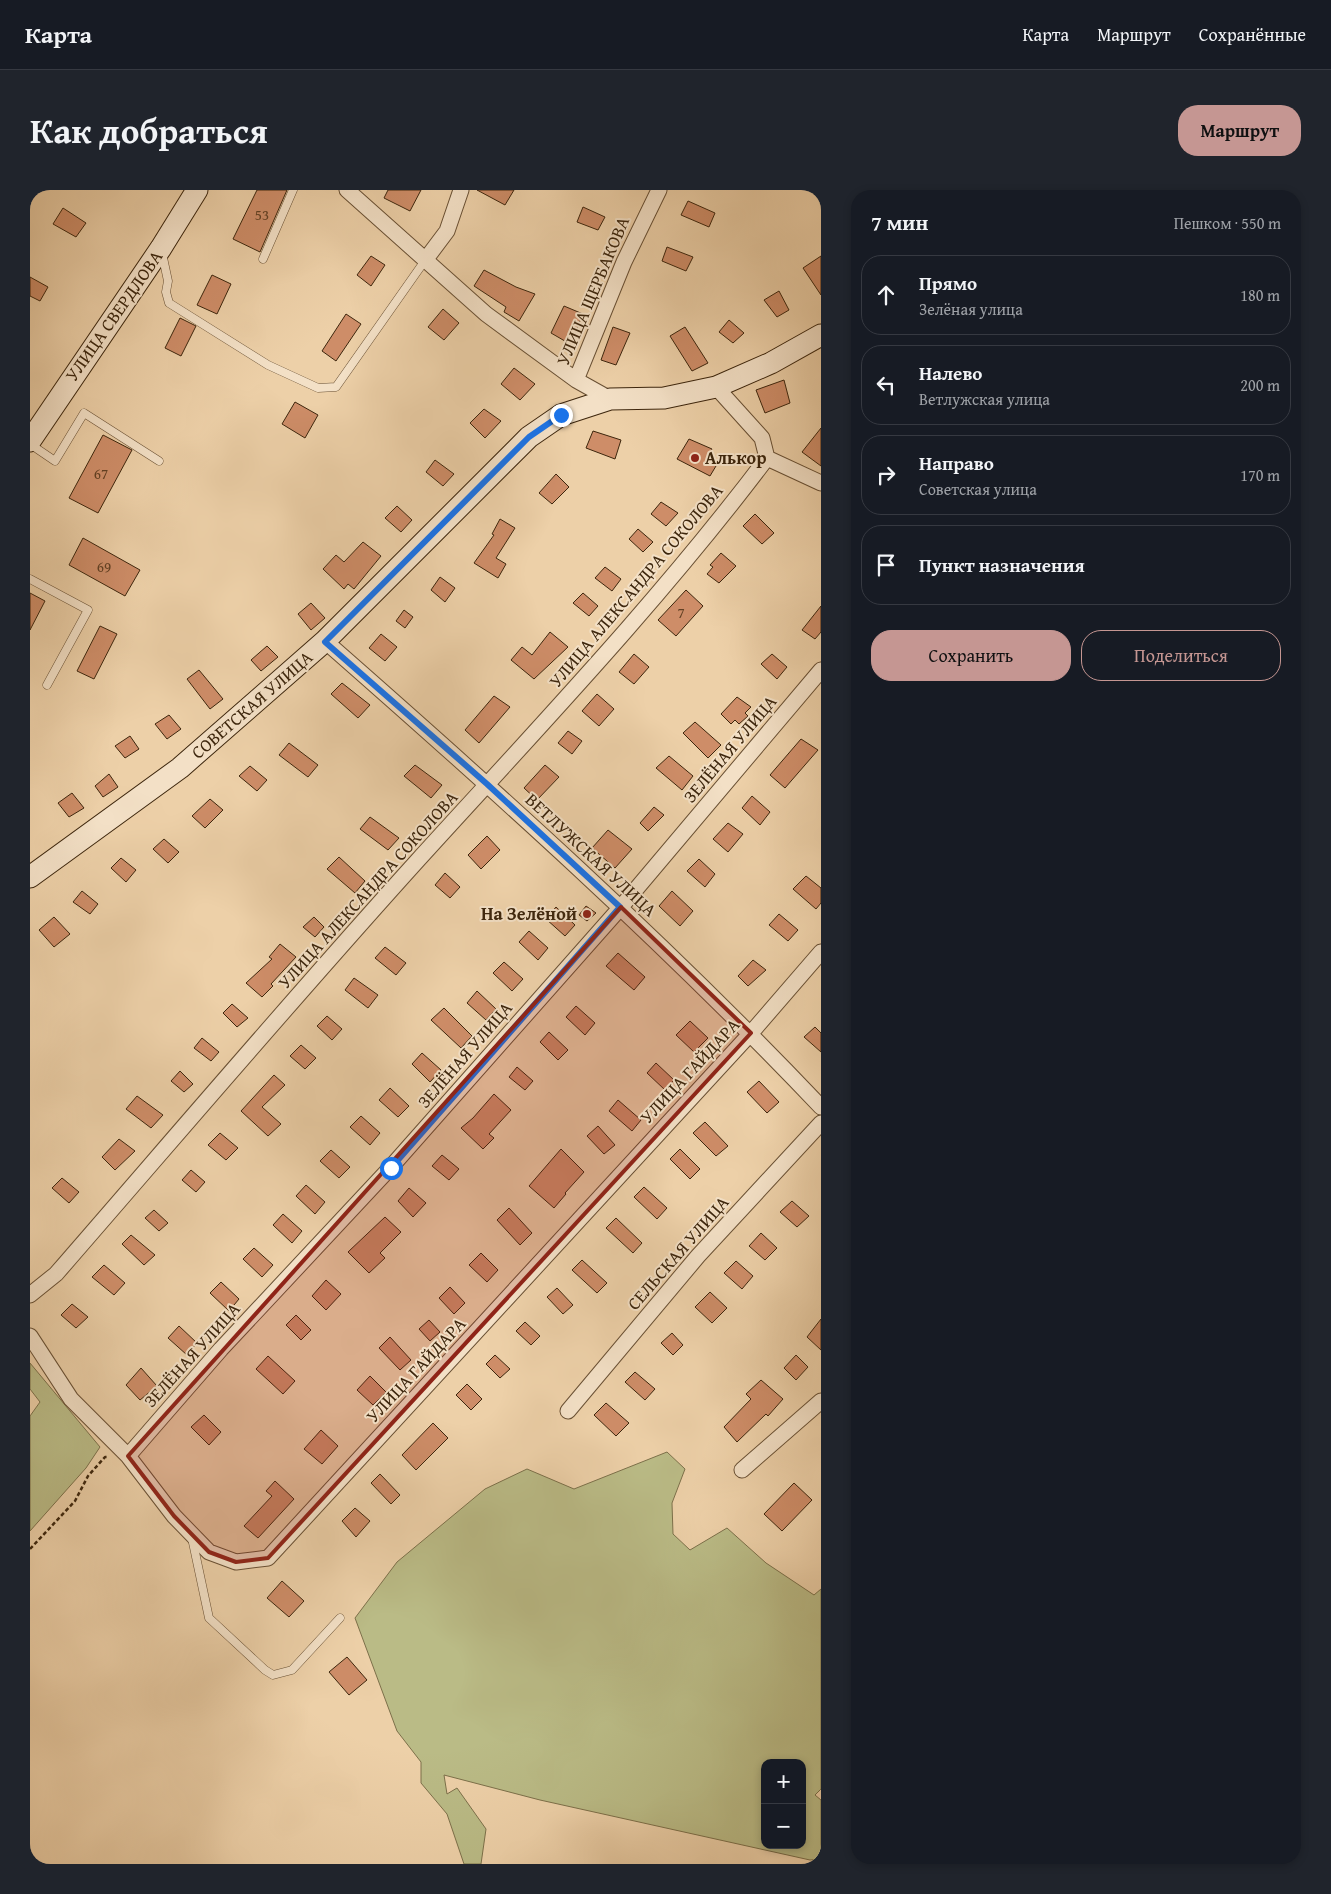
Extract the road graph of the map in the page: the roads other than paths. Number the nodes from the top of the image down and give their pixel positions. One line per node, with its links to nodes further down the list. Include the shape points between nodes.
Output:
1 (197, 190): 6 (street, УЛИЦА СВЕРДЛОВА)
2 (293, 190): 7 (lane)
3 (347, 190): 8 (street)
4 (461, 190): 8 (street, via 447,231)
5 (659, 190): 10 (street, УЛИЦА ЩЕРБАКОВА, via 624,262)
6 (161, 248): 8 (lane, via 169,302 268,365 318,388 336,387); 13 (street, УЛИЦА СВЕРДЛОВА)
7 (264, 259)
8 (426, 259): 10 (street, via 486,314)
9 (821, 335): 11 (street, СОВЕТСКАЯ УЛИЦА, via 771,363)
10 (576, 380): 12 (street)
11 (716, 387): 12 (street, СОВЕТСКАЯ УЛИЦА, via 664,398); 14 (street, via 762,438)
12 (610, 398): 18 (street, СОВЕТСКАЯ УЛИЦА, via 561,415 529,437)
13 (30, 442): 15 (lane, via 55,461 84,413)
14 (767, 458): 16 (street); 21 (street, УЛИЦА АЛЕКСАНДРА СОКОЛОВА, via 595,666)
15 (159, 460)
16 (821, 483)
17 (30, 579): 20 (lane, via 88,610)
18 (325, 642): 21 (street, ВЕТЛУЖСКАЯ УЛИЦА); 22 (street, СОВЕТСКАЯ УЛИЦА, via 180,768)
19 (821, 670): 23 (street, ЗЕЛЁНАЯ УЛИЦА)
20 (47, 685)
21 (487, 784): 23 (street, ВЕТЛУЖСКАЯ УЛИЦА); 28 (street, УЛИЦА АЛЕКСАНДРА СОКОЛОВА, via 56,1274)
22 (30, 876)
23 (620, 907): 25 (street, ВЕТЛУЖСКАЯ УЛИЦА); 32 (street, ЗЕЛЁНАЯ УЛИЦА, via 391,1168 221,1349)
24 (821, 952): 25 (street, УЛИЦА ГАЙДАРА)
25 (751, 1033): 26 (street, ВЕТЛУЖСКАЯ УЛИЦА); 34 (street, УЛИЦА ГАЙДАРА, via 268,1558 236,1562 210,1552)
26 (821, 1107)
27 (821, 1123): 31 (street, СЕЛЬСКАЯ УЛИЦА, via 698,1256)
28 (30, 1295)
29 (30, 1336): 32 (street, УЛИЦА ГАЙДАРА, via 71,1399)
30 (821, 1401): 33 (street)
31 (568, 1411)
32 (128, 1456): 34 (street, УЛИЦА ГАЙДАРА)
33 (742, 1470)
34 (191, 1533): 35 (lane, via 209,1618 265,1670 274,1675 292,1670)
35 (340, 1618)

